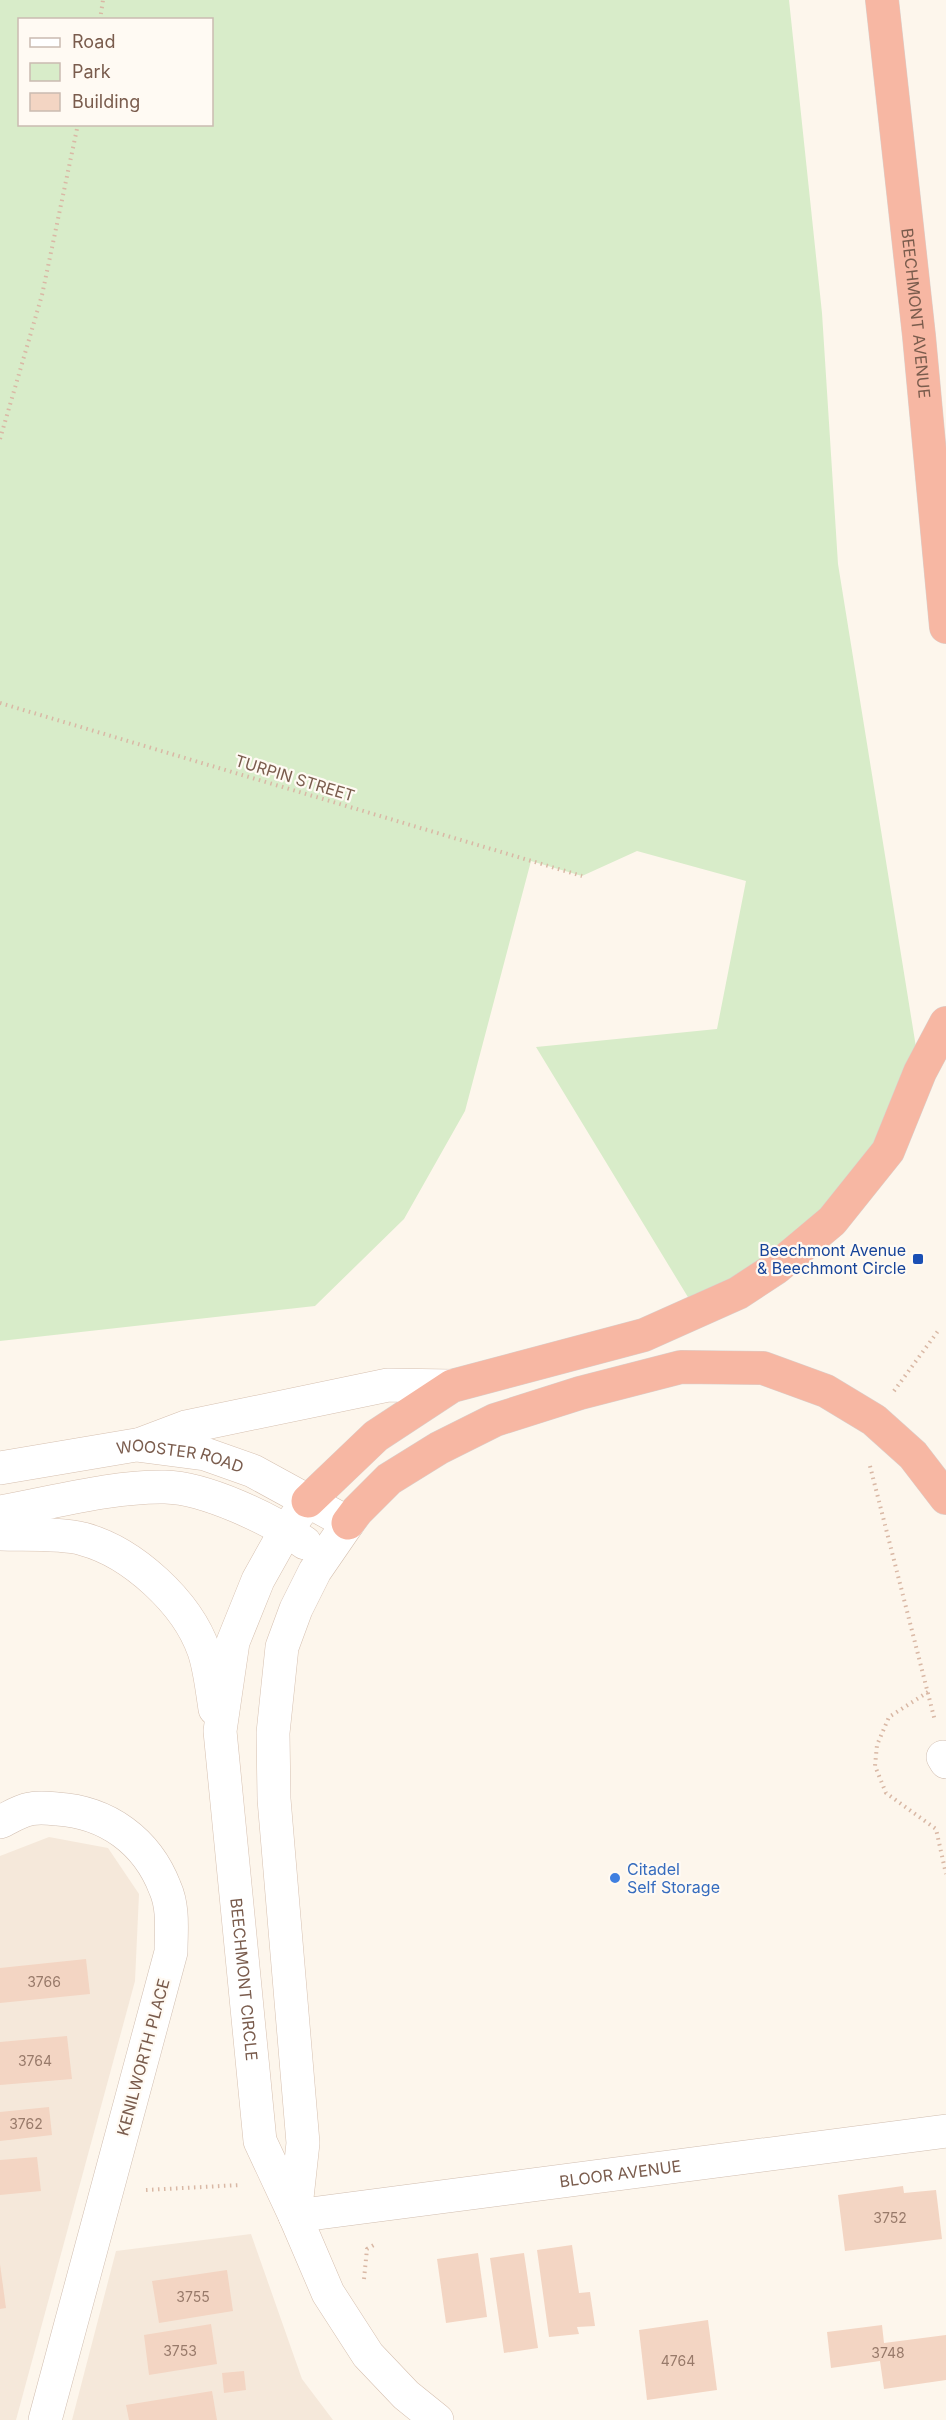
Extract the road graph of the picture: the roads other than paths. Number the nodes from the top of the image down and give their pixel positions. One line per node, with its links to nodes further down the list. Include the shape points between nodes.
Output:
1 (882, 0): 2 (highway, BEECHMONT AVENUE)
2 (946, 624)
3 (946, 1023): 4 (highway, via 920,1072 888,1151 832,1221 776,1268 738,1293 644,1335)
4 (452, 1386): 5 (street, via 388,1385 186,1427); 8 (highway, via 376,1436)
5 (136, 1445): 6 (street, WOOSTER ROAD); 8 (street, WOOSTER ROAD, via 205,1454 253,1471)
6 (0, 1468)
7 (946, 1498): 10 (highway, via 914,1455 874,1420 826,1391 763,1368 681,1367 495,1420 389,1479)
8 (308, 1501): 10 (street, WOOSTER ROAD); 11 (street, BEECHMONT CIRCLE)
9 (0, 1512): 11 (street, WOOSTER ROAD, via 165,1487 206,1494)
10 (348, 1523): 13 (street)
11 (286, 1530): 13 (street, WOOSTER ROAD); 14 (street, BEECHMONT CIRCLE, via 258,1581 233,1642)
12 (0, 1534): 14 (street, via 81,1538 113,1550 144,1570 186,1618 204,1650)
13 (325, 1556): 17 (street, via 296,1609 282,1647 273,1733 274,1799 303,2143)
14 (220, 1731): 17 (street, BEECHMONT CIRCLE, via 260,2141)
15 (0, 1822): 18 (street, KENILWORTH PLACE, via 40,1808 76,1810 111,1823 141,1846 166,1889 171,1914 171,1952)
16 (946, 2131): 17 (street, BLOOR AVENUE)
17 (295, 2216): 19 (street, BEECHMONT CIRCLE, via 328,2293 368,2355 406,2395)
18 (45, 2420)
19 (437, 2420)

